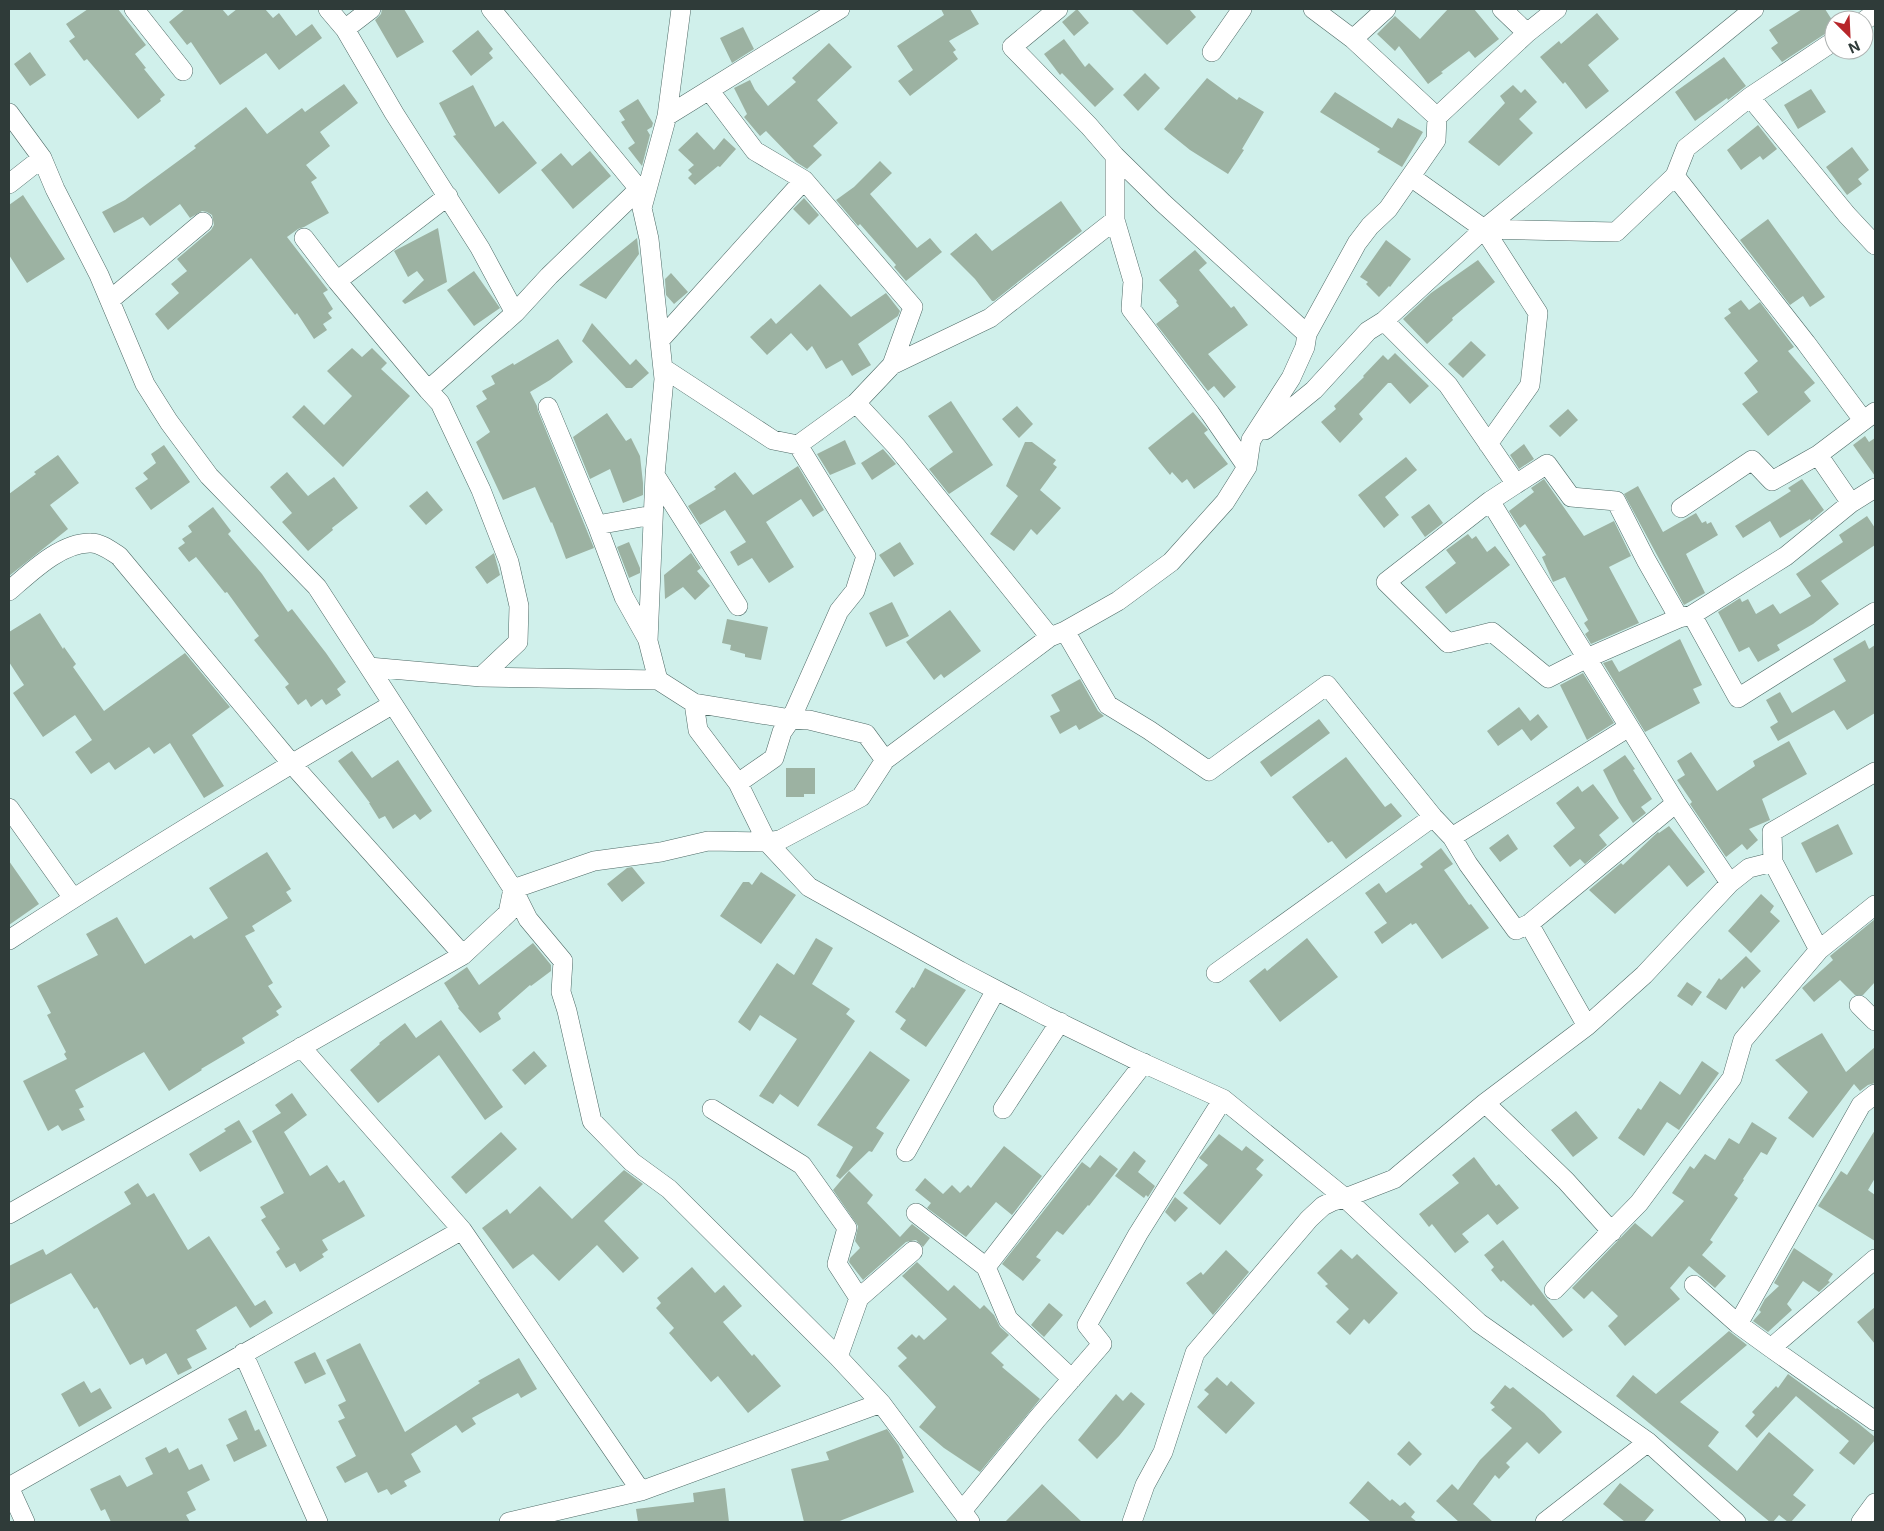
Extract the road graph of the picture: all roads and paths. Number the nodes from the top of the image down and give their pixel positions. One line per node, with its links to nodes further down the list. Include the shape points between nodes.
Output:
1 (134, 9): 19 (street)
2 (328, 9): 14 (street)
3 (371, 9): 14 (street)
4 (490, 9): 31 (street)
5 (681, 9): 23 (street)
6 (840, 9): 20 (street)
7 (1058, 9): 25 (street, via 1012,47)
8 (1242, 9): 18 (street)
9 (1313, 9): 16 (street)
10 (1386, 9): 16 (street)
11 (1502, 9): 15 (street)
12 (1556, 9): 15 (street)
13 (1754, 9): 35 (street)
14 (344, 29): 32 (street)
15 (1527, 33): 24 (street)
16 (1353, 39): 24 (street)
17 (1824, 48): 21 (street)
18 (1212, 52)
19 (183, 71)
20 (709, 90): 23 (street); 29 (street, via 755,151)
21 (1750, 97): 27 (street, via 1686,148); 37 (street)
22 (9, 113): 26 (street)
23 (667, 116): 31 (street)
24 (1437, 117): 28 (street, via 1436,140)
25 (1115, 156): 33 (street); 42 (street)
26 (42, 158): 30 (street); 39 (street)
27 (1675, 176): 35 (street, via 1616,232); 49 (street, via 1806,343)
28 (1411, 177): 35 (street); 42 (street, via 1357,244)
29 (804, 180): 43 (street); 44 (street, via 913,307)
30 (9, 184)
31 (644, 185): 40 (street, via 548,276); 43 (street, via 642,208)
32 (448, 196): 38 (street); 40 (street)
33 (1115, 220): 44 (street, via 990,318); 54 (street, via 1133,282 1131,310 1210,413)
34 (203, 222): 39 (street)
35 (1484, 229): 41 (street); 51 (street, via 1538,313 1530,385)
36 (304, 238): 38 (street)
37 (1875, 245)
38 (337, 281): 46 (street)
39 (110, 300): 70 (street, via 145,384 168,422 209,476 317,587)
40 (515, 313): 46 (street)
41 (1384, 320): 50 (street, via 1368,331 1314,390); 51 (street, via 1448,385)
42 (1307, 334): 50 (street, via 1305,347 1291,378)
43 (660, 340): 45 (street)
44 (892, 365): 47 (street)
45 (663, 368): 52 (street, via 773,440); 55 (street)
46 (428, 390): 71 (street, via 440,403 481,490 509,562 519,606 518,642)
47 (856, 404): 52 (street); 67 (street)
48 (548, 407): 62 (street)
49 (1869, 416): 53 (street)
50 (1252, 440): 54 (street)
51 (1488, 444): 56 (street)
52 (798, 445): 75 (street, via 866,556 855,591 839,611)
53 (1818, 455): 59 (street); 60 (street, via 1772,480 1752,460)
54 (1246, 467): 67 (street, via 1225,502 1171,562 1118,601)
55 (655, 475): 61 (street); 64 (street)
56 (1516, 484): 58 (street); 66 (street, via 1547,464 1571,497 1616,501 1646,560)
57 (1875, 488): 59 (street)
58 (1490, 501): 69 (street); 69 (street, via 1386,582 1448,644 1492,632 1548,678)
59 (1851, 503): 66 (street, via 1786,556)
60 (1681, 508)
61 (653, 515): 62 (street); 68 (street)
62 (597, 525): 68 (street, via 624,597)
63 (9, 591): 78 (street, via 48,558 73,546 92,542 119,556)
64 (738, 606)
65 (1875, 612): 66 (street, via 1738,698)
66 (1685, 616): 69 (street)
67 (1057, 634): 77 (street); 83 (street, via 1108,706 1150,730 1209,771 1327,685)
68 (648, 640): 72 (street)
69 (1588, 658): 76 (street)
70 (369, 667): 71 (street); 74 (street)
71 (481, 677): 72 (street)
72 (658, 680): 73 (street)
73 (694, 703): 75 (street); 80 (street, via 698,730)
74 (393, 704): 78 (street); 88 (street)
75 (791, 719): 77 (street, via 866,734); 80 (street, via 782,732 774,758)
76 (1629, 727): 81 (street); 84 (street)
77 (885, 760): 85 (street, via 861,797 780,840)
78 (292, 764): 89 (street); 94 (street)
79 (1875, 772): 86 (street, via 1772,832)
80 (738, 783): 85 (street)
81 (1676, 803): 87 (street); 91 (street)
82 (9, 808): 89 (street)
83 (1433, 817): 84 (street); 95 (street)
84 (1452, 837): 91 (street, via 1516,930)
85 (767, 842): 88 (street, via 708,841 661,852 594,861); 96 (street, via 809,887)
86 (1773, 862): 87 (street, via 1749,868); 93 (street)
87 (1730, 883): 100 (street, via 1644,975)
88 (513, 890): 94 (street, via 508,913); 123 (street, via 528,919 563,961 561,992 592,1121 632,1162 669,1189)
89 (73, 898): 92 (street)
90 (1875, 905): 93 (street)
91 (1528, 924): 100 (street)
92 (9, 940)
93 (1819, 950): 113 (street, via 1743,1040 1732,1078 1639,1203)
94 (463, 955): 101 (street)
95 (1216, 973)
96 (996, 990): 98 (street); 108 (street)
97 (1858, 1005): 99 (street)
98 (1060, 1022): 102 (street); 107 (street)
99 (1875, 1022)
100 (1587, 1026): 105 (street)
101 (301, 1047): 111 (street); 112 (street)
102 (1144, 1063): 104 (street); 116 (street)
103 (1875, 1094): 120 (street, via 1861,1105)
104 (1223, 1099): 109 (street); 124 (street, via 1138,1234 1087,1324 1102,1344)
105 (1485, 1104): 109 (street, via 1394,1179); 113 (street, via 1566,1181)
106 (712, 1109): 119 (street, via 802,1165 847,1228 837,1264)
107 (1003, 1109)
108 (906, 1152)
109 (1345, 1198): 127 (street, via 1479,1323); 133 (street, via 1323,1206 1309,1219 1196,1353 1163,1452)
110 (916, 1213): 116 (street)
111 (9, 1214)
112 (462, 1230): 122 (street); 129 (street)
113 (1612, 1232): 118 (street)
114 (913, 1251): 119 (street)
115 (1875, 1259): 121 (street)
116 (986, 1267): 124 (street, via 1008,1319)
117 (1694, 1286): 120 (street)
118 (1554, 1290)
119 (859, 1298): 123 (street)
120 (1738, 1324): 121 (street)
121 (1771, 1348): 126 (street)
122 (244, 1353): 128 (street); 135 (street)
123 (838, 1357): 125 (street)
124 (1072, 1379): 131 (street, via 1037,1419)
125 (882, 1403): 129 (street); 131 (street)
126 (1875, 1421)
127 (1648, 1442): 132 (street); 137 (street)
128 (9, 1487): 134 (street)
129 (641, 1491): 136 (street)
130 (1875, 1503): 138 (street)
131 (966, 1517)
132 (1549, 1520)
133 (1131, 1521)
134 (25, 1522)
135 (318, 1522)
136 (509, 1522)
137 (1736, 1522)
138 (1861, 1522)

